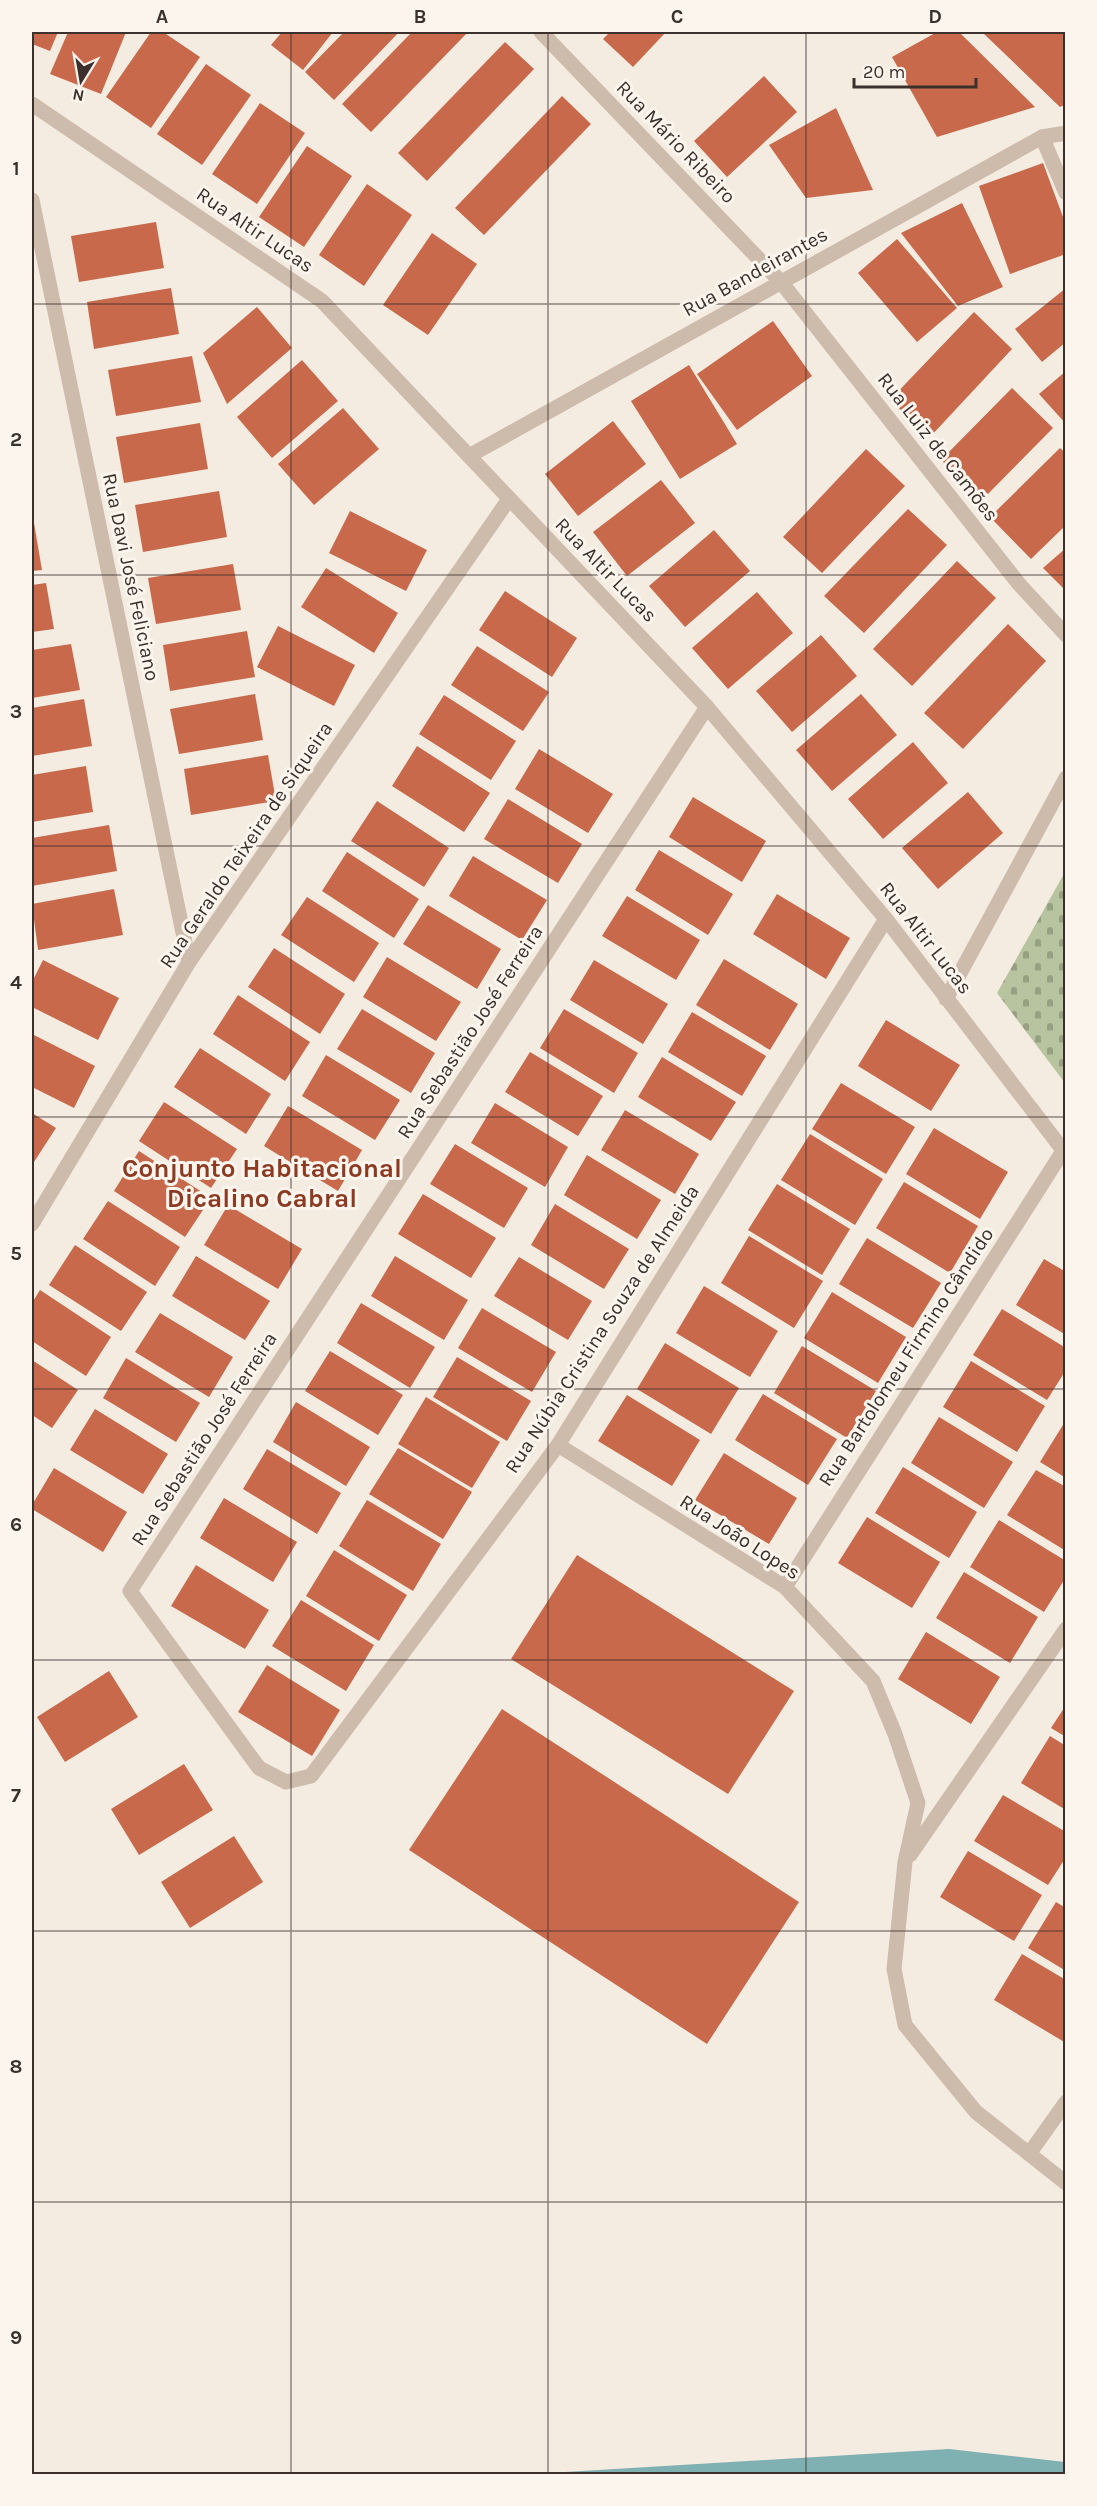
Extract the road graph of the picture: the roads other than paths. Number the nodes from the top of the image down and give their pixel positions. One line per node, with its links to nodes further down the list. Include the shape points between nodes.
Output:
1 (541, 32): 7 (street, Rua Mário Ribeiro)
2 (32, 104): 8 (street, Rua Altir Lucas, via 322,301)
3 (1065, 133): 4 (street, Rua Bandeirantes)
4 (1042, 137): 5 (street); 7 (street, Rua Bandeirantes)
5 (1065, 193)
6 (32, 200): 14 (street, Rua Davi José Feliciano)
7 (781, 282): 8 (street, Rua Bandeirantes); 10 (street, Rua Luiz de Camões, via 1019,584)
8 (469, 456): 9 (street, Rua Altir Lucas)
9 (509, 499): 11 (street, Rua Altir Lucas); 14 (street, Rua Geraldo Teixeira de Siqueira)
10 (1065, 635)
11 (707, 707): 13 (street, Rua Altir Lucas); 21 (street, Rua Sebastião José Ferreira, via 130,1591 259,1768 286,1782)
12 (1065, 778): 15 (street)
13 (886, 919): 15 (street, Rua Altir Lucas); 18 (street, Rua Núbia Cristina Souza de Almeida)
14 (189, 962): 17 (street, Rua Geraldo Teixeira de Siqueira)
15 (946, 999): 16 (street, Rua Altir Lucas)
16 (1064, 1152): 19 (street, Rua Bartolomeu Firmino Cândido)
17 (32, 1224)
18 (558, 1445): 19 (street, Rua João Lopes); 21 (street, Rua Núbia Cristina Souza de Almeida)
19 (785, 1587): 22 (street, Rua João Lopes, via 873,1681 918,1803)
20 (1065, 1629): 22 (street)
21 (311, 1776)
22 (905, 1862): 24 (street, Rua João Lopes, via 894,1969 905,2025 976,2112)
23 (1065, 2102): 24 (street)
24 (1029, 2154): 25 (street, Rua João Lopes)
25 (1065, 2183)

